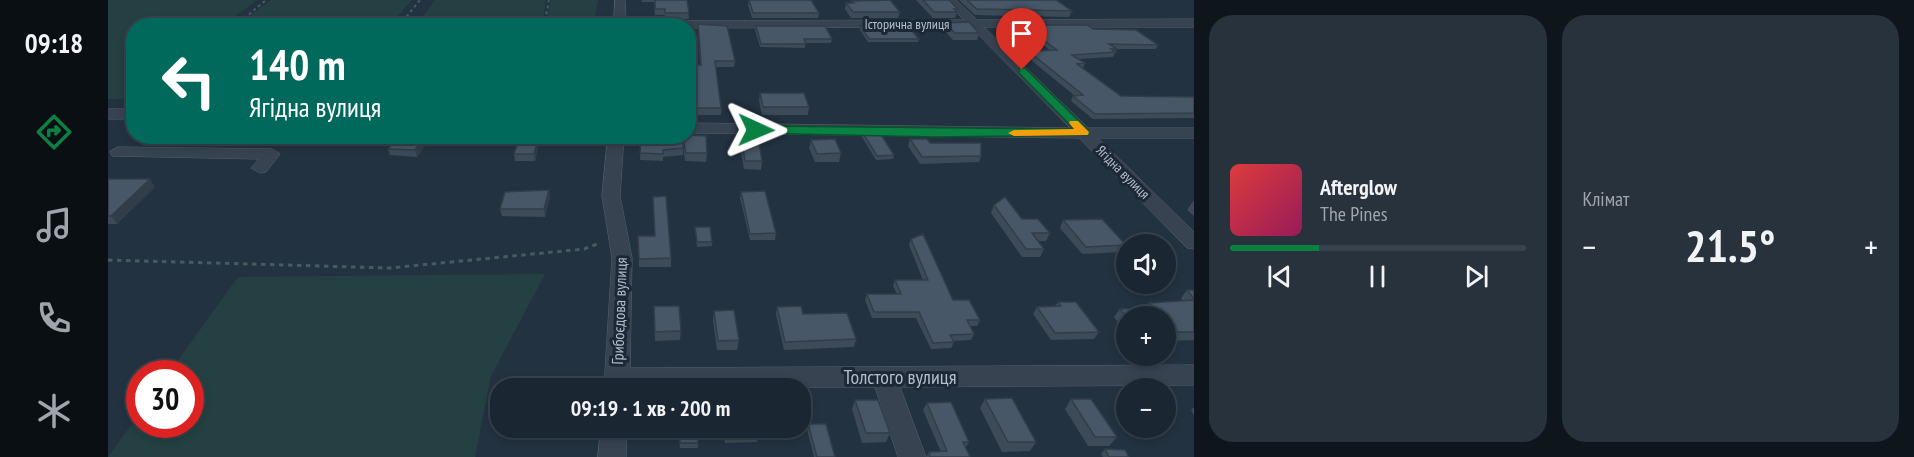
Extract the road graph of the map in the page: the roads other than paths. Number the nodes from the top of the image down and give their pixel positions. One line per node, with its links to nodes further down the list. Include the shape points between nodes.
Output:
1 (620, 0): 3 (street)
2 (950, 0): 5 (street, Ягідна вулиця)
3 (620, 18)
4 (1194, 23): 5 (street, Історична вулиця)
5 (976, 24): 6 (street, Історична вулиця); 10 (street, Ягідна вулиця)
6 (696, 26)
7 (108, 114): 8 (street)
8 (126, 114)
9 (696, 128): 10 (street)
10 (1084, 132): 11 (street); 16 (street, Ягідна вулиця)
11 (1194, 133)
12 (127, 144): 14 (street)
13 (615, 144): 19 (street, Грибоєдова вулиця, via 611,196 622,258)
14 (113, 156): 15 (street, via 272,154)
15 (260, 168)
16 (1194, 243)
17 (1194, 375): 18 (street, Толстого вулиця)
18 (884, 377): 20 (street, Толстого вулиця); 23 (street)
19 (616, 378)
20 (811, 379)
21 (613, 438): 22 (street)
22 (612, 457)
23 (912, 457)

